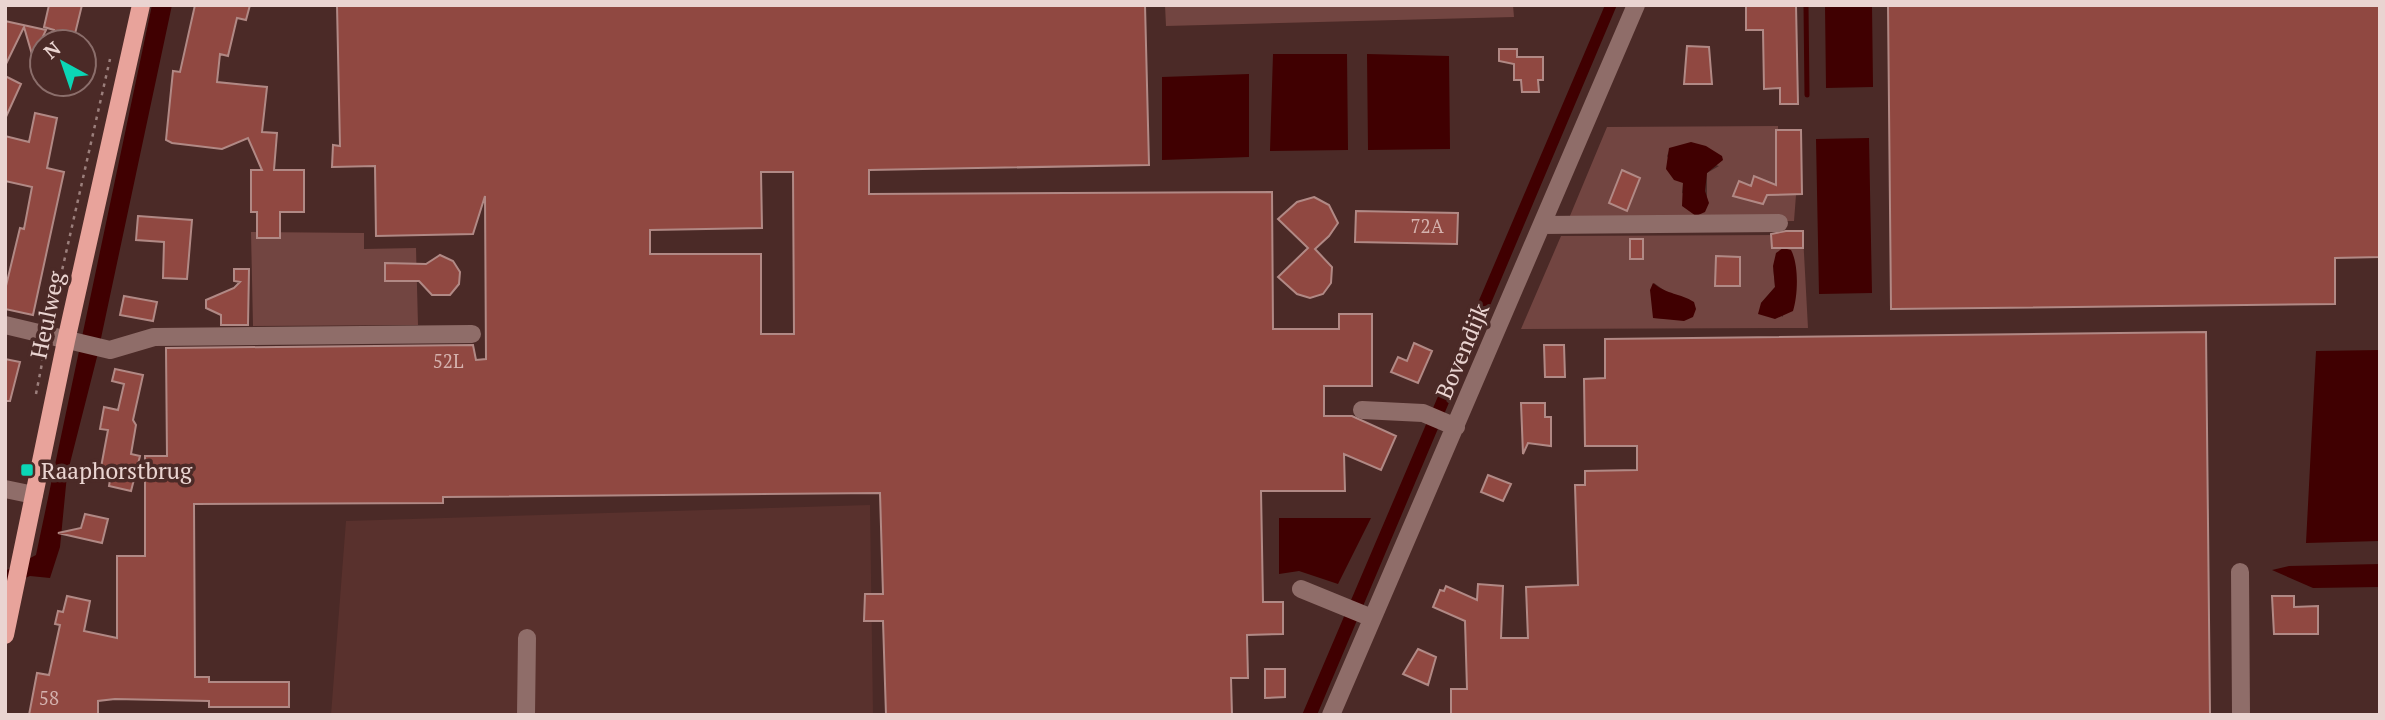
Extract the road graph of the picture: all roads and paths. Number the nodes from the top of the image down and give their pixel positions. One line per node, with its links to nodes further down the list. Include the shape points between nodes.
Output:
1 (141, 5): 9 (main road, Heulweg)
2 (1636, 5): 5 (street, Bovendijk)
3 (112, 52): 7 (path, Heulweg)
4 (1779, 223): 5 (street)
5 (1542, 225): 12 (street, Bovendijk)
6 (5, 325): 7 (street)
7 (48, 333): 9 (street); 10 (path, Heulweg)
8 (472, 334): 9 (street, via 154,337 110,350)
9 (66, 341): 14 (main road, Heulweg)
10 (35, 396)
11 (1362, 410): 12 (street, via 1423,414)
12 (1451, 425): 17 (street, Bovendijk)
13 (5, 489): 14 (street)
14 (34, 495): 18 (main road, Heulweg)
15 (2240, 572): 22 (street)
16 (1301, 589): 17 (street)
17 (1368, 617): 21 (street, Bovendijk)
18 (5, 635)
19 (527, 638): 20 (street)
20 (526, 715)
21 (1331, 715)
22 (2241, 715)

